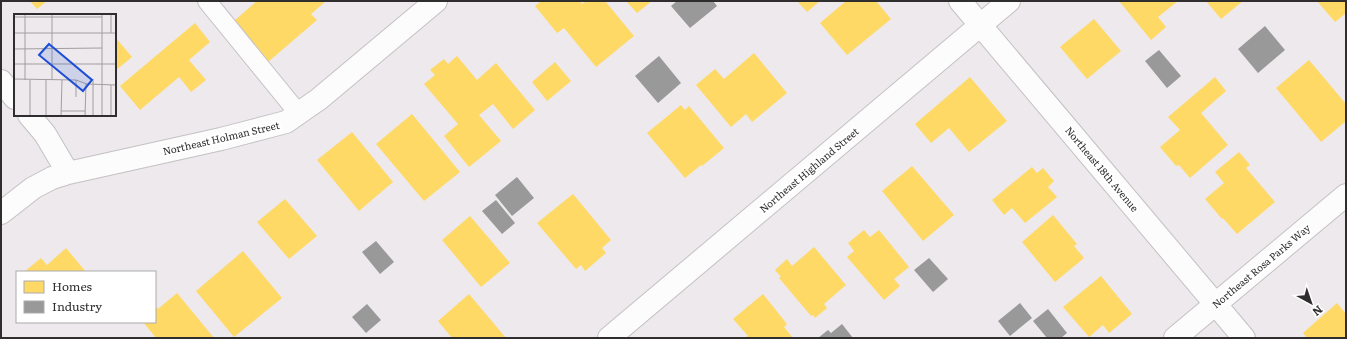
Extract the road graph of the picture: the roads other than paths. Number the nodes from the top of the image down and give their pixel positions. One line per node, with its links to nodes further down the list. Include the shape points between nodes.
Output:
1 (207, 1): 8 (lane)
2 (436, 1): 8 (street, Northeast Holman Street)
3 (960, 1): 5 (street, Northeast 18th Avenue)
4 (1009, 1): 5 (street, Northeast Highland Street)
5 (980, 25): 13 (street, Northeast 18th Avenue); 14 (street, Northeast Highland Street)
6 (1, 81): 7 (street)
7 (14, 97)
8 (299, 114): 10 (street, Northeast Holman Street, via 286,122 221,139)
9 (30, 116): 10 (street, via 45,134)
10 (68, 173): 12 (street, Northeast Holman Street, via 33,188)
11 (1346, 195): 13 (street, Northeast Rosa Parks Way)
12 (1, 213)
13 (1216, 304): 15 (street, Northeast Rosa Parks Way); 16 (street, Northeast 18th Avenue)
14 (609, 338)
15 (1176, 338)
16 (1244, 338)

